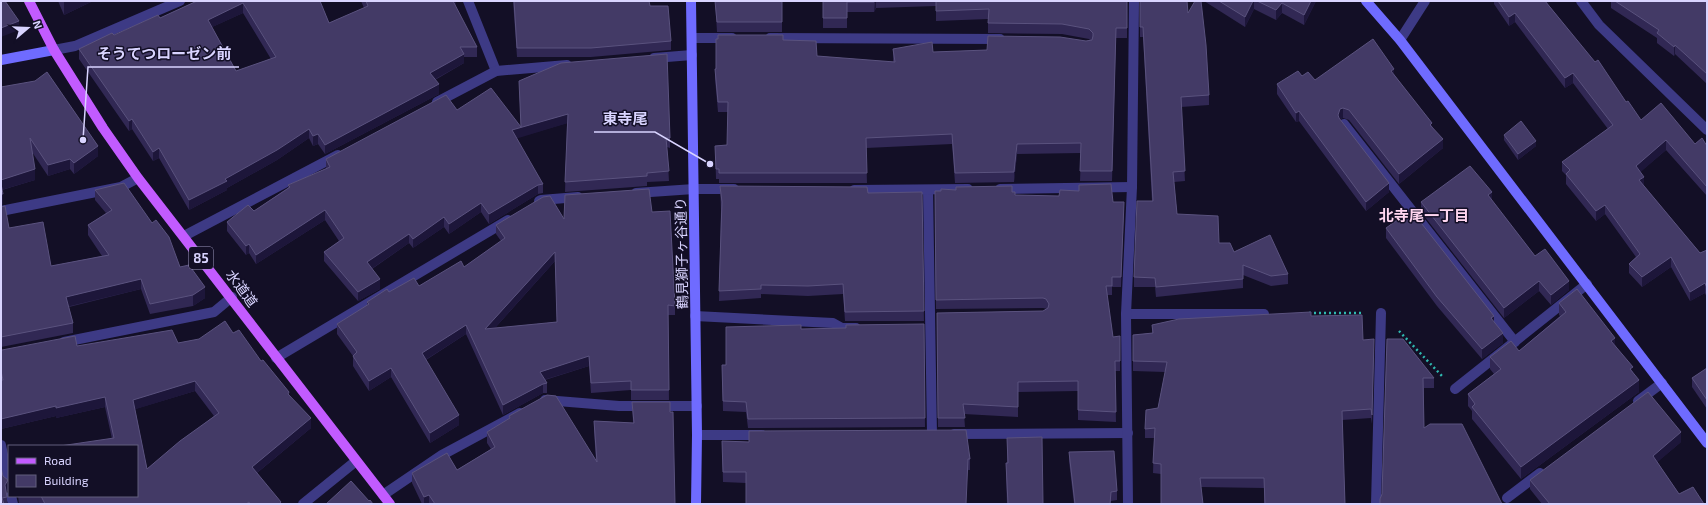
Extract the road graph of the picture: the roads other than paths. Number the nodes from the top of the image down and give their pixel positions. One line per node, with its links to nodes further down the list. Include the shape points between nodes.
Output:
1 (29, 1): 14 (main road, 水道道 / 85)
2 (180, 1): 14 (street, via 75,46)
3 (468, 1): 19 (street)
4 (691, 1): 9 (street, 鶴見獅子ヶ谷通り)
5 (1134, 1): 25 (street)
6 (1366, 1): 13 (street)
7 (1425, 1): 13 (street)
8 (1581, 1): 22 (street, via 1599,25)
9 (692, 38): 10 (street); 15 (street, 鶴見獅子ヶ谷通り)
10 (739, 38)
11 (762, 38): 12 (street)
12 (1014, 40)
13 (1400, 40): 38 (street)
14 (54, 50): 17 (street); 24 (main road, 水道道 / 85)
15 (692, 55): 16 (street); 26 (street, 鶴見獅子ヶ谷通り)
16 (645, 59)
17 (1, 60)
18 (574, 64): 19 (street)
19 (496, 71): 20 (street)
20 (426, 108)
21 (1344, 124): 45 (street)
22 (1707, 130)
23 (350, 148): 37 (street)
24 (138, 178): 35 (street, via 121,187); 37 (main road, 水道道 / 85)
25 (1132, 187): 29 (street); 41 (street)
26 (694, 189): 27 (street); 32 (street); 43 (street, 鶴見獅子ヶ谷通り)
27 (741, 189)
28 (975, 189): 31 (street)
29 (991, 189)
30 (842, 190): 31 (street)
31 (928, 190): 52 (street, via 934,316 927,327 928,434)
32 (625, 194)
33 (587, 196): 34 (street, via 541,200)
34 (528, 208)
35 (1, 212)
36 (514, 216): 47 (street)
37 (184, 236): 39 (main road, 水道道 / 85)
38 (1587, 284): 45 (street); 48 (street)
39 (232, 297): 46 (street, via 214,312); 47 (main road, 水道道 / 85)
40 (1382, 313): 66 (street)
41 (1126, 314): 42 (street); 52 (street)
42 (1264, 314)
43 (695, 316): 44 (street, via 833,323 842,328); 50 (street, 鶴見獅子ヶ谷通り)
44 (864, 328)
45 (1515, 342): 49 (street)
46 (54, 344)
47 (276, 358): 57 (main road, 水道道 / 85)
48 (1662, 383): 51 (street); 55 (street)
49 (1455, 389)
50 (697, 406): 53 (street, 鶴見獅子ヶ谷通り); 60 (street, via 619,406 546,399 442,455)
51 (1631, 406)
52 (1128, 433): 65 (street)
53 (697, 435): 54 (street); 64 (street, 鶴見獅子ヶ谷通り)
54 (776, 435)
55 (1707, 442)
56 (1, 445): 59 (street)
57 (356, 461): 60 (main road, 水道道 / 85); 62 (street)
58 (1550, 466): 61 (street)
59 (8, 479)
60 (383, 495): 63 (main road, 水道道 / 85)
61 (1507, 498)
62 (303, 504)
63 (390, 504)
64 (696, 504)
65 (1128, 504)
66 (1376, 504)

